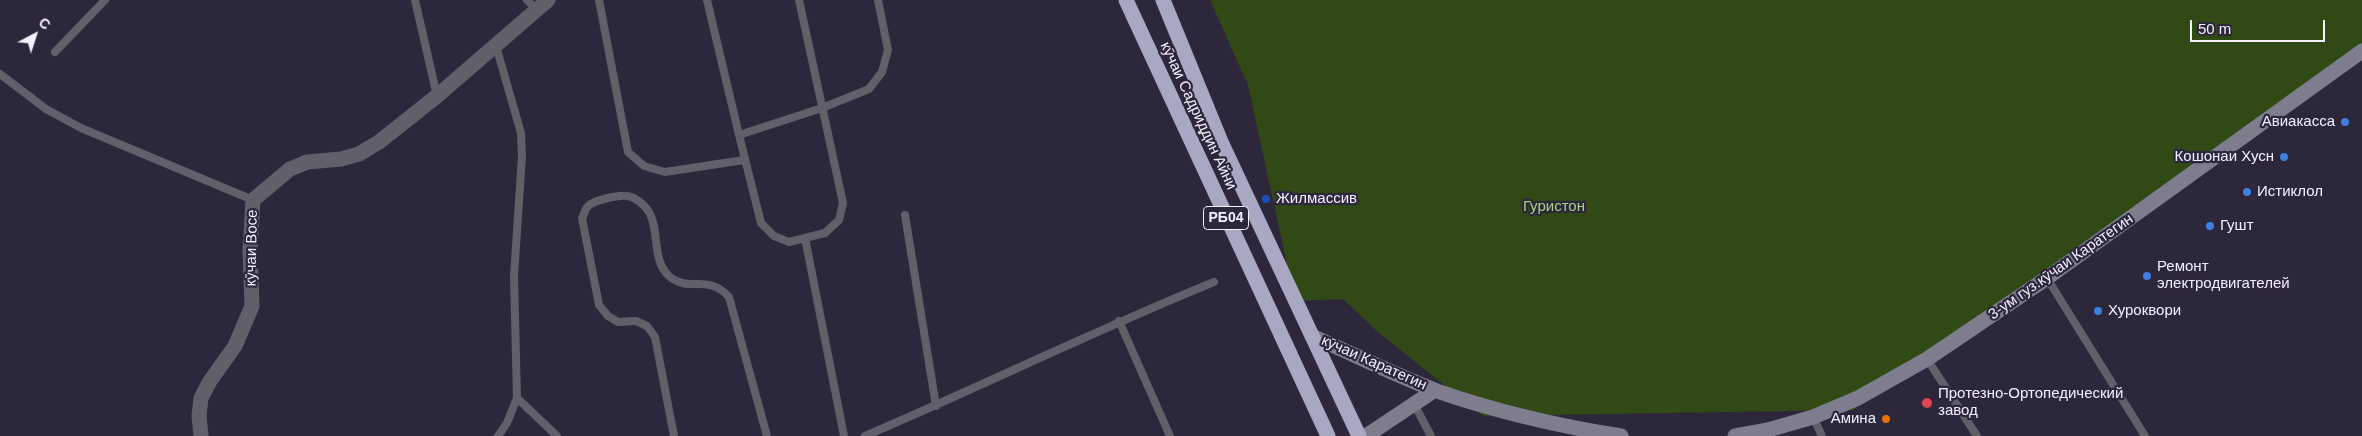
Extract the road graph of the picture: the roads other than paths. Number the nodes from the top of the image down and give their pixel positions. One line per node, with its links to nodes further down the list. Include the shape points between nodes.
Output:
1 (105, 0): 13 (lane)
2 (415, 0): 15 (lane)
3 (548, 0): 10 (street, кӯчаи Восе)
4 (599, 0): 18 (lane, via 628,152 644,166 664,172)
5 (707, 0): 17 (lane)
6 (799, 0): 16 (lane)
7 (878, 0): 16 (lane, via 888,50 882,72 869,89)
8 (1126, 0): 40 (highway, кӯчаи Садриддин Айни / РБ04)
9 (1163, 0): 25 (highway, кӯчаи Садриддин Айни / РБ04, via 1222,144)
10 (532, 5): 11 (street, кӯчаи Восе)
11 (496, 46): 15 (street, кӯчаи Восе); 28 (lane, via 521,133 521,185 514,276)
12 (2362, 51): 22 (street, 3-ум гуз.кӯчаи Каратегин)
13 (55, 52)
14 (0, 74): 19 (lane, via 46,109 81,128)
15 (437, 96): 19 (street, кӯчаи Восе, via 359,154 307,162 290,169)
16 (822, 108): 17 (lane); 21 (lane, via 844,203 839,220 825,233)
17 (739, 135): 18 (lane)
18 (744, 160): 21 (lane, via 761,223 774,236 789,242)
19 (253, 200): 32 (street, кӯчаи Восе, via 250,250 252,306 235,346 201,398 198,416)
20 (906, 215): 30 (lane)
21 (805, 238): 37 (lane)
22 (2047, 278): 26 (street, 3-ум гуз.кӯчаи Каратегин); 48 (lane)
23 (1214, 282): 24 (lane)
24 (1119, 321): 30 (lane); 39 (lane)
25 (1312, 336): 27 (street, кӯчаи Каратегин); 41 (highway, кӯчаи Садриддин Айни / РБ04)
26 (1927, 359): 31 (street, 3-ум гуз.кӯчаи Каратегин, via 1858,398); 47 (lane)
27 (1435, 390): 29 (street); 44 (street, via 1529,418)
28 (517, 398): 33 (lane, via 508,423); 34 (lane)
29 (1414, 404): 42 (street); 43 (lane)
30 (936, 406): 38 (lane)
31 (1813, 417): 45 (street, 3-ум гуз.кӯчаи Каратегин); 46 (lane)
32 (201, 436)
33 (498, 436)
34 (557, 436)
35 (674, 436): 36 (lane, via 655,337 647,326 636,320 618,322 599,305 582,218 587,207 596,200 627,196 640,202 649,212 660,264 670,276 685,284 708,283 720,287 729,297)
36 (767, 436)
37 (844, 436)
38 (865, 436)
39 (1170, 436)
40 (1328, 436)
41 (1359, 436)
42 (1366, 436)
43 (1431, 436)
44 (1621, 436)
45 (1735, 436)
46 (1822, 436)
47 (1977, 436)
48 (2145, 436)

